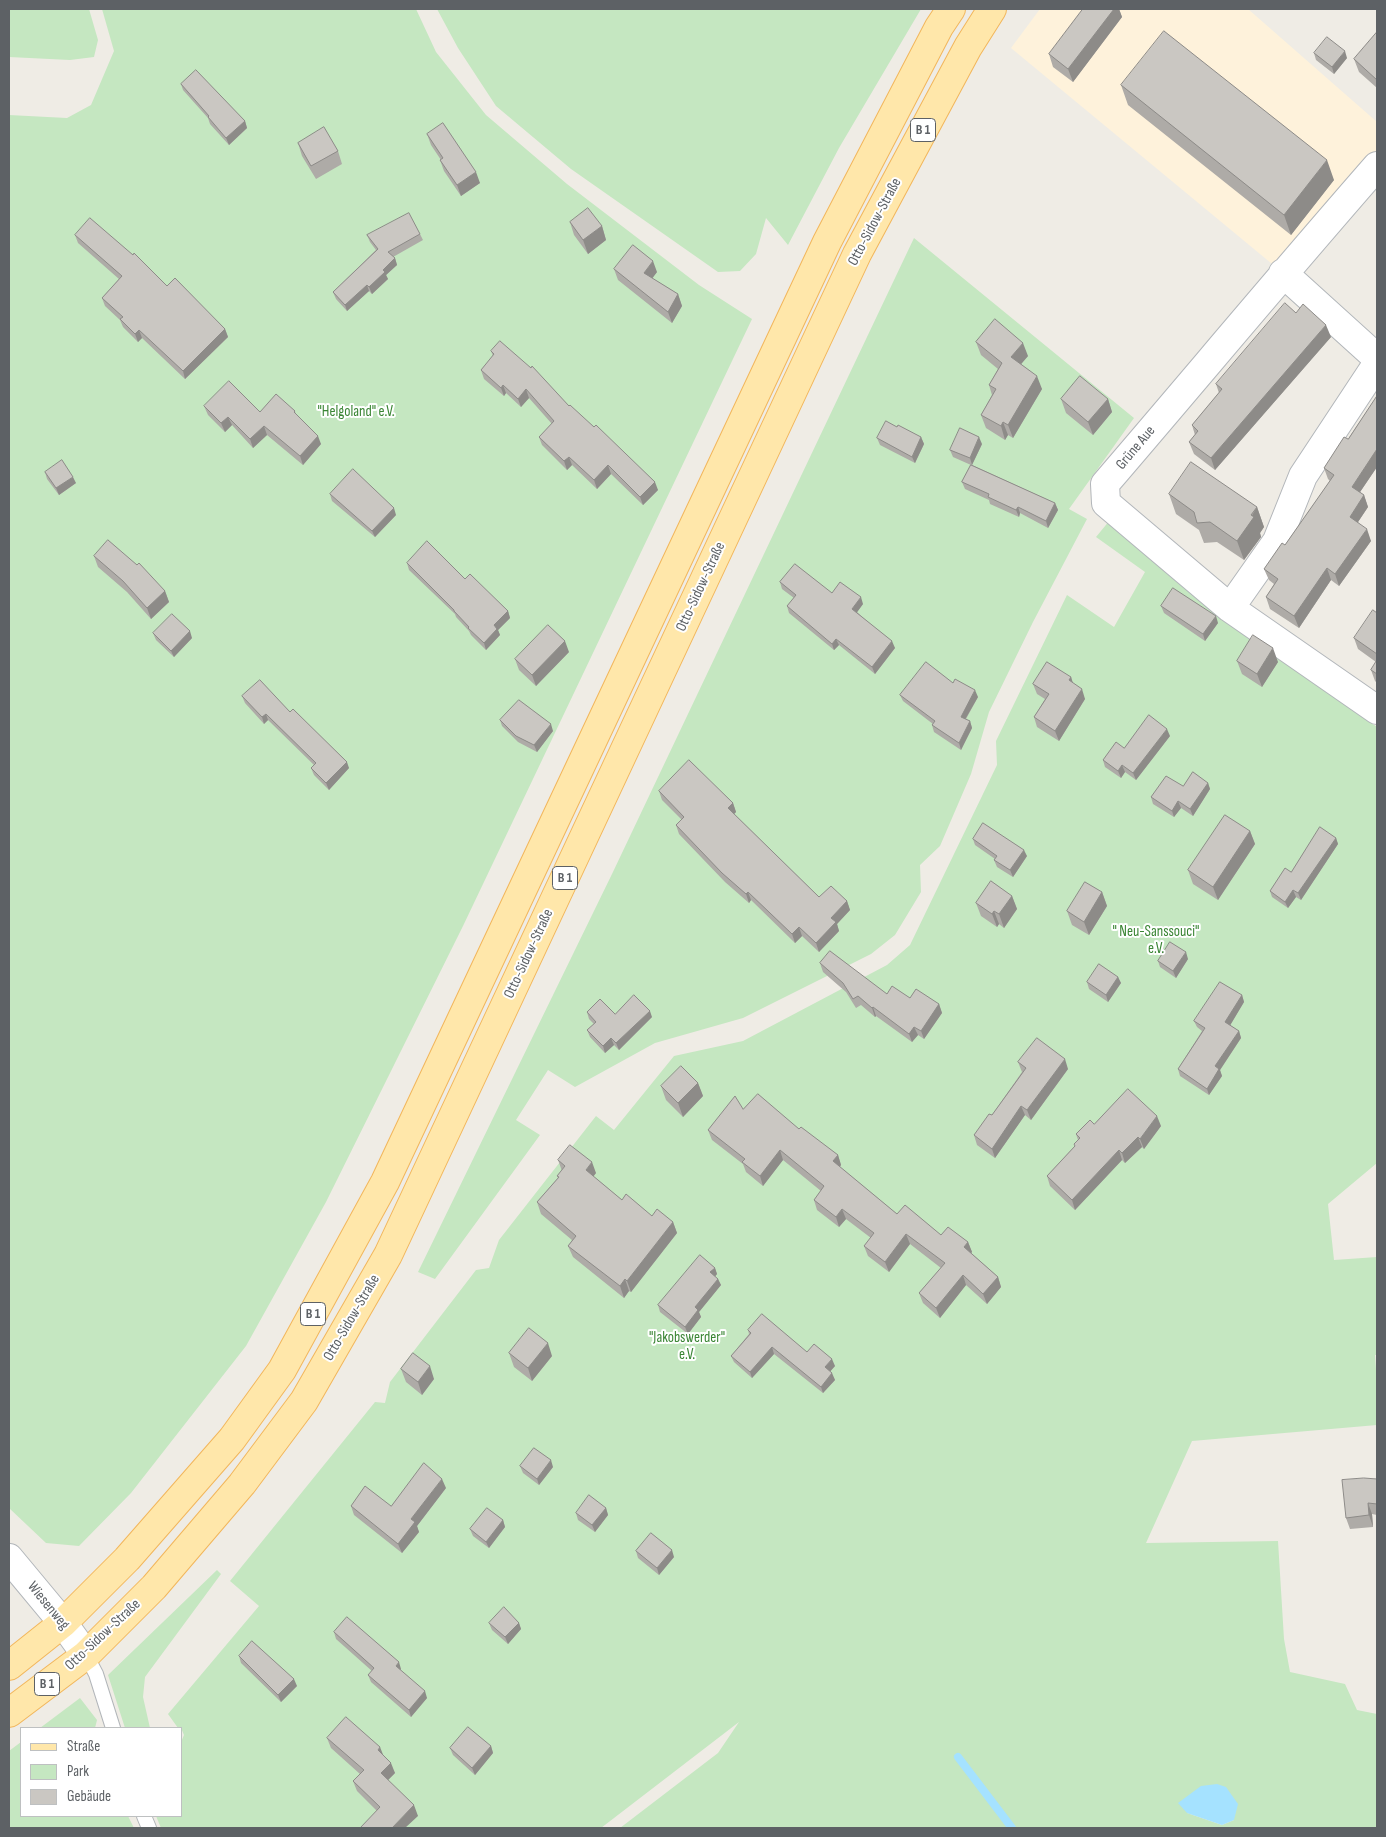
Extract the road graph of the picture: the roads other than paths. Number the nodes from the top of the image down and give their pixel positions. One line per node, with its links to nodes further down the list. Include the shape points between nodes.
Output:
1 (951, 9): 10 (main road, B 1, via 827,242 385,1182 282,1370 232,1439 127,1559)
2 (992, 9): 11 (main road, Otto-Sidow-Straße / B 1, via 968,47 858,254 388,1255 304,1401 242,1484 154,1588)
3 (1377, 166): 4 (street, Grüne Aue)
4 (1283, 273): 5 (street); 7 (street, Grüne Aue, via 1105,484 1106,504)
5 (1377, 358)
6 (1377, 364): 7 (street, via 1303,476 1277,541)
7 (1230, 608): 8 (street, Grüne Aue)
8 (1377, 710)
9 (9, 1558): 10 (street, Wiesenweg)
10 (63, 1623): 11 (street, Wiesenweg); 12 (main road, B 1)
11 (86, 1655): 13 (main road, Otto-Sidow-Straße / B 1); 14 (lane, via 96,1674)
12 (9, 1666)
13 (9, 1713)
14 (113, 1727)

